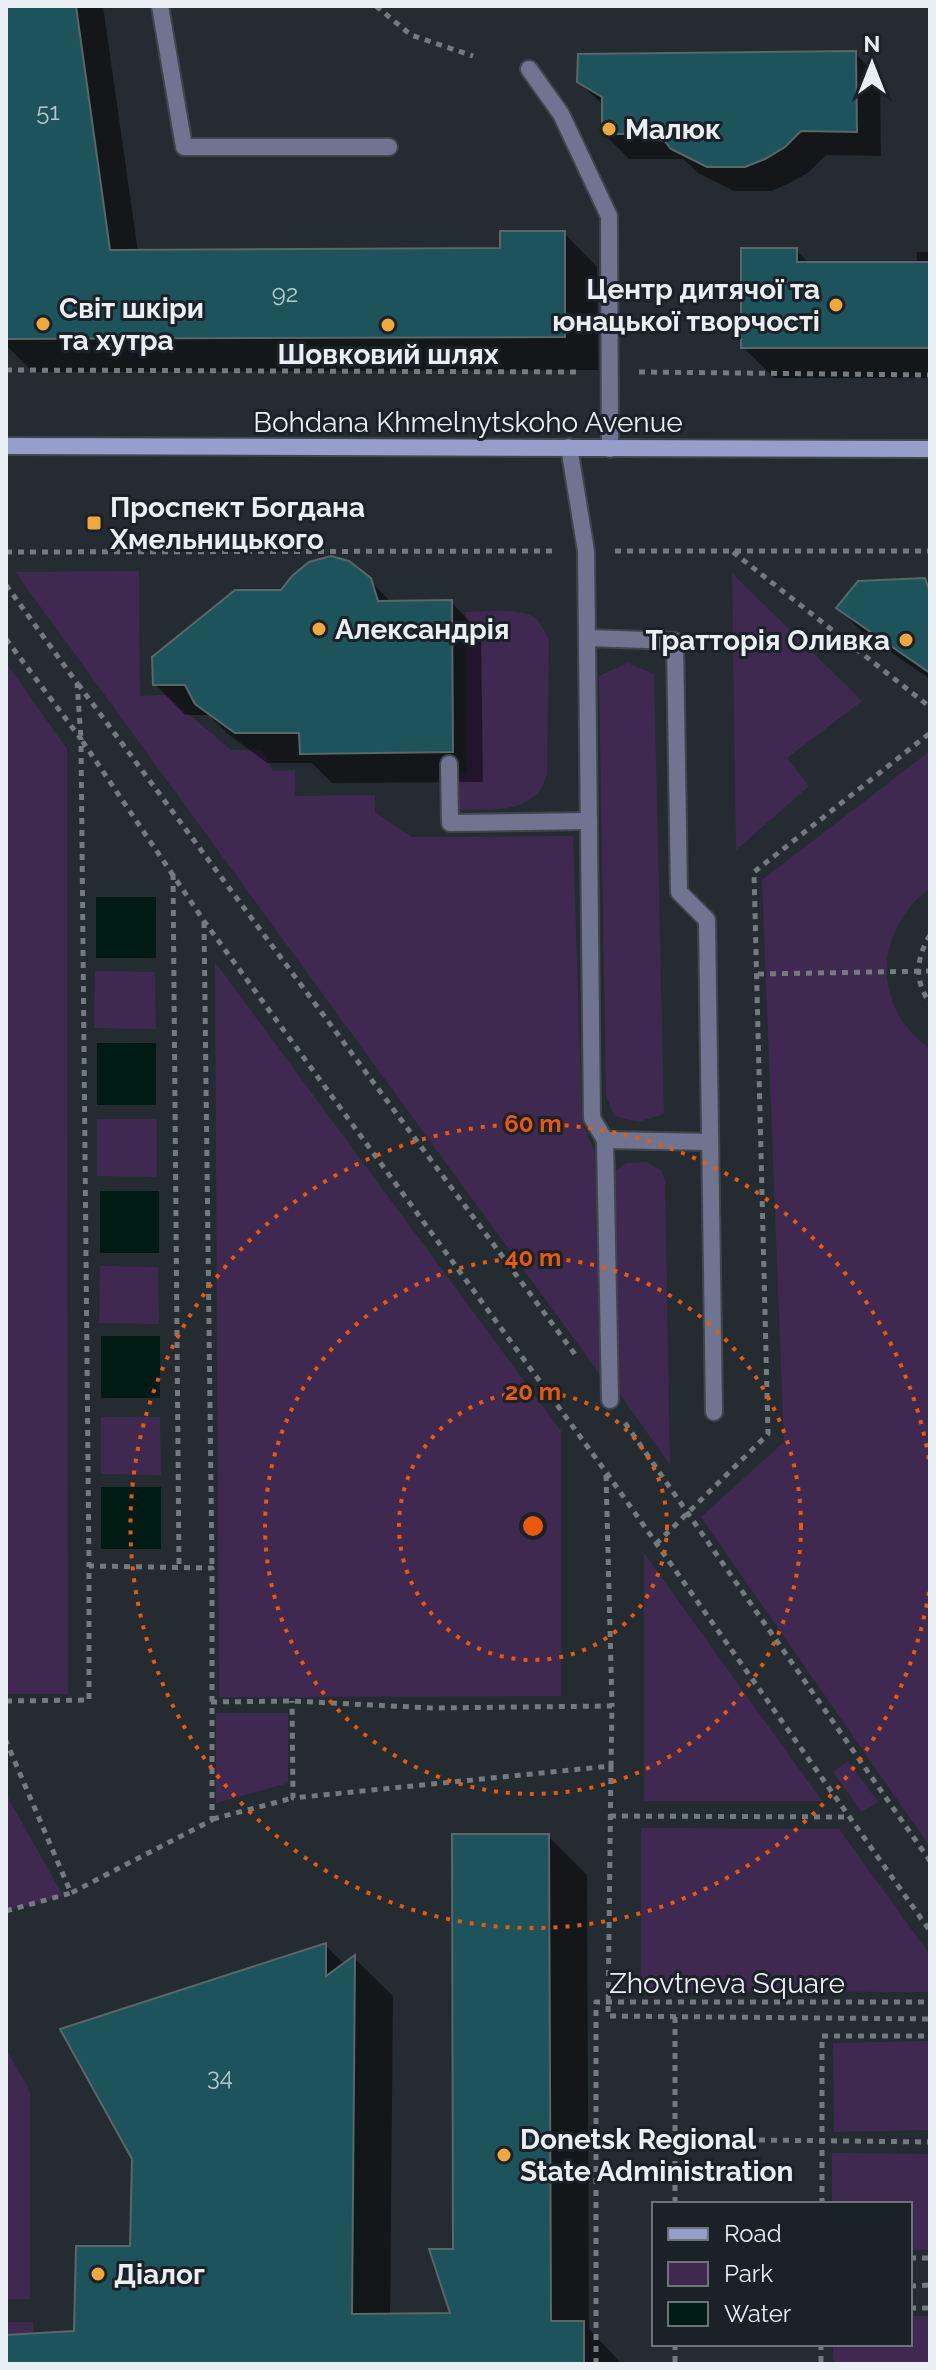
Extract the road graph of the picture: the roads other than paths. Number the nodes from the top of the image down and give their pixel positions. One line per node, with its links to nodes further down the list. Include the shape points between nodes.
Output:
1 (160, 6): 3 (lane, via 184,147)
2 (529, 69): 6 (lane, via 561,114 609,216)
3 (389, 147)
4 (6, 446): 5 (main road, Bohdana Khmelnytskoho Avenue)
5 (569, 447): 6 (main road, Bohdana Khmelnytskoho Avenue); 8 (lane, via 586,551)
6 (610, 449): 7 (main road, Bohdana Khmelnytskoho Avenue)
7 (930, 449)
8 (588, 638): 10 (lane); 12 (lane, via 675,641 679,892 707,920)
9 (449, 764): 10 (lane, via 450,823)
10 (589, 821): 11 (lane, via 592,1118)
11 (605, 1140): 12 (lane); 13 (lane)
12 (710, 1142): 14 (lane)
13 (610, 1400)
14 (714, 1412)

